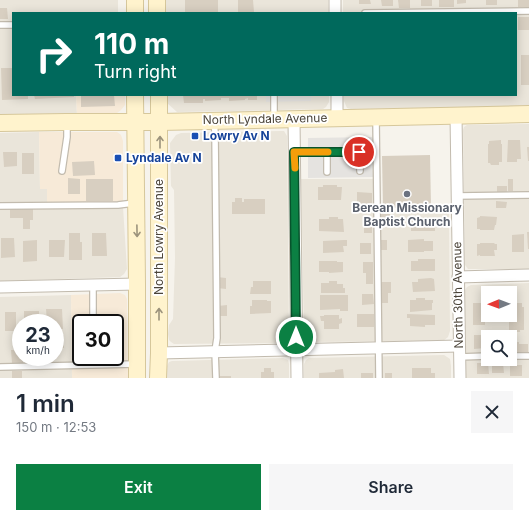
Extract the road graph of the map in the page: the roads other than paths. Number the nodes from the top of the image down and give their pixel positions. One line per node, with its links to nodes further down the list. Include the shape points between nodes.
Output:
1 (135, 0): 5 (main road)
2 (157, 0): 6 (main road)
3 (335, 0): 7 (street)
4 (529, 11): 8 (lane)
5 (135, 12)
6 (157, 12)
7 (335, 12)
8 (446, 12)
9 (12, 25): 10 (lane)
10 (0, 26)
11 (135, 96): 23 (main road, North Lowry Avenue)
12 (159, 96): 24 (main road, North Lowry Avenue)
13 (274, 96): 19 (lane)
14 (337, 96): 17 (street)
15 (529, 114): 16 (main road, North Lyndale Avenue)
16 (456, 116): 18 (main road, North Lyndale Avenue); 32 (street, North 30th Avenue)
17 (337, 117): 18 (main road, North Lyndale Avenue); 20 (main road, North Lyndale Avenue)
18 (376, 117): 41 (lane)
19 (274, 119): 20 (main road, North Lyndale Avenue); 21 (main road, North Lyndale Avenue)
20 (294, 119): 26 (street)
21 (214, 120): 24 (main road, North Lyndale Avenue); 43 (lane, via 217,330)
22 (66, 122): 23 (main road, North Lyndale Avenue); 25 (main road, North Lyndale Avenue); 28 (lane, via 67,137)
23 (136, 122): 24 (main road, North Lyndale Avenue); 33 (main road, North Lowry Avenue)
24 (160, 122): 45 (main road, North Lowry Avenue, one-way to 24)
25 (0, 123)
26 (294, 152): 27 (lane); 42 (street)
27 (327, 152): 29 (lane, via 359,152); 30 (lane)
28 (62, 171)
29 (360, 171)
30 (327, 172)
31 (529, 195): 32 (lane)
32 (457, 196): 36 (street, North 30th Avenue)
33 (136, 203): 34 (lane); 37 (main road, North Lowry Avenue, one-way to 37)
34 (0, 206)
35 (529, 275): 36 (street)
36 (458, 277): 44 (street, North 30th Avenue)
37 (138, 284): 38 (street); 50 (main road, North Lowry Avenue)
38 (93, 285): 39 (street); 40 (lane)
39 (0, 287)
40 (93, 314)
41 (378, 348): 42 (street); 44 (street); 54 (lane)
42 (296, 350): 43 (street); 53 (street)
43 (215, 351): 45 (street); 52 (lane)
44 (459, 352): 46 (lane); 55 (street, North 30th Avenue)
45 (159, 353): 51 (main road, North Lowry Avenue)
46 (481, 355)
47 (517, 356): 48 (lane)
48 (529, 356)
49 (0, 367): 50 (lane)
50 (138, 371)
51 (158, 378)
52 (216, 378)
53 (296, 378)
54 (379, 378)
55 (460, 378)

